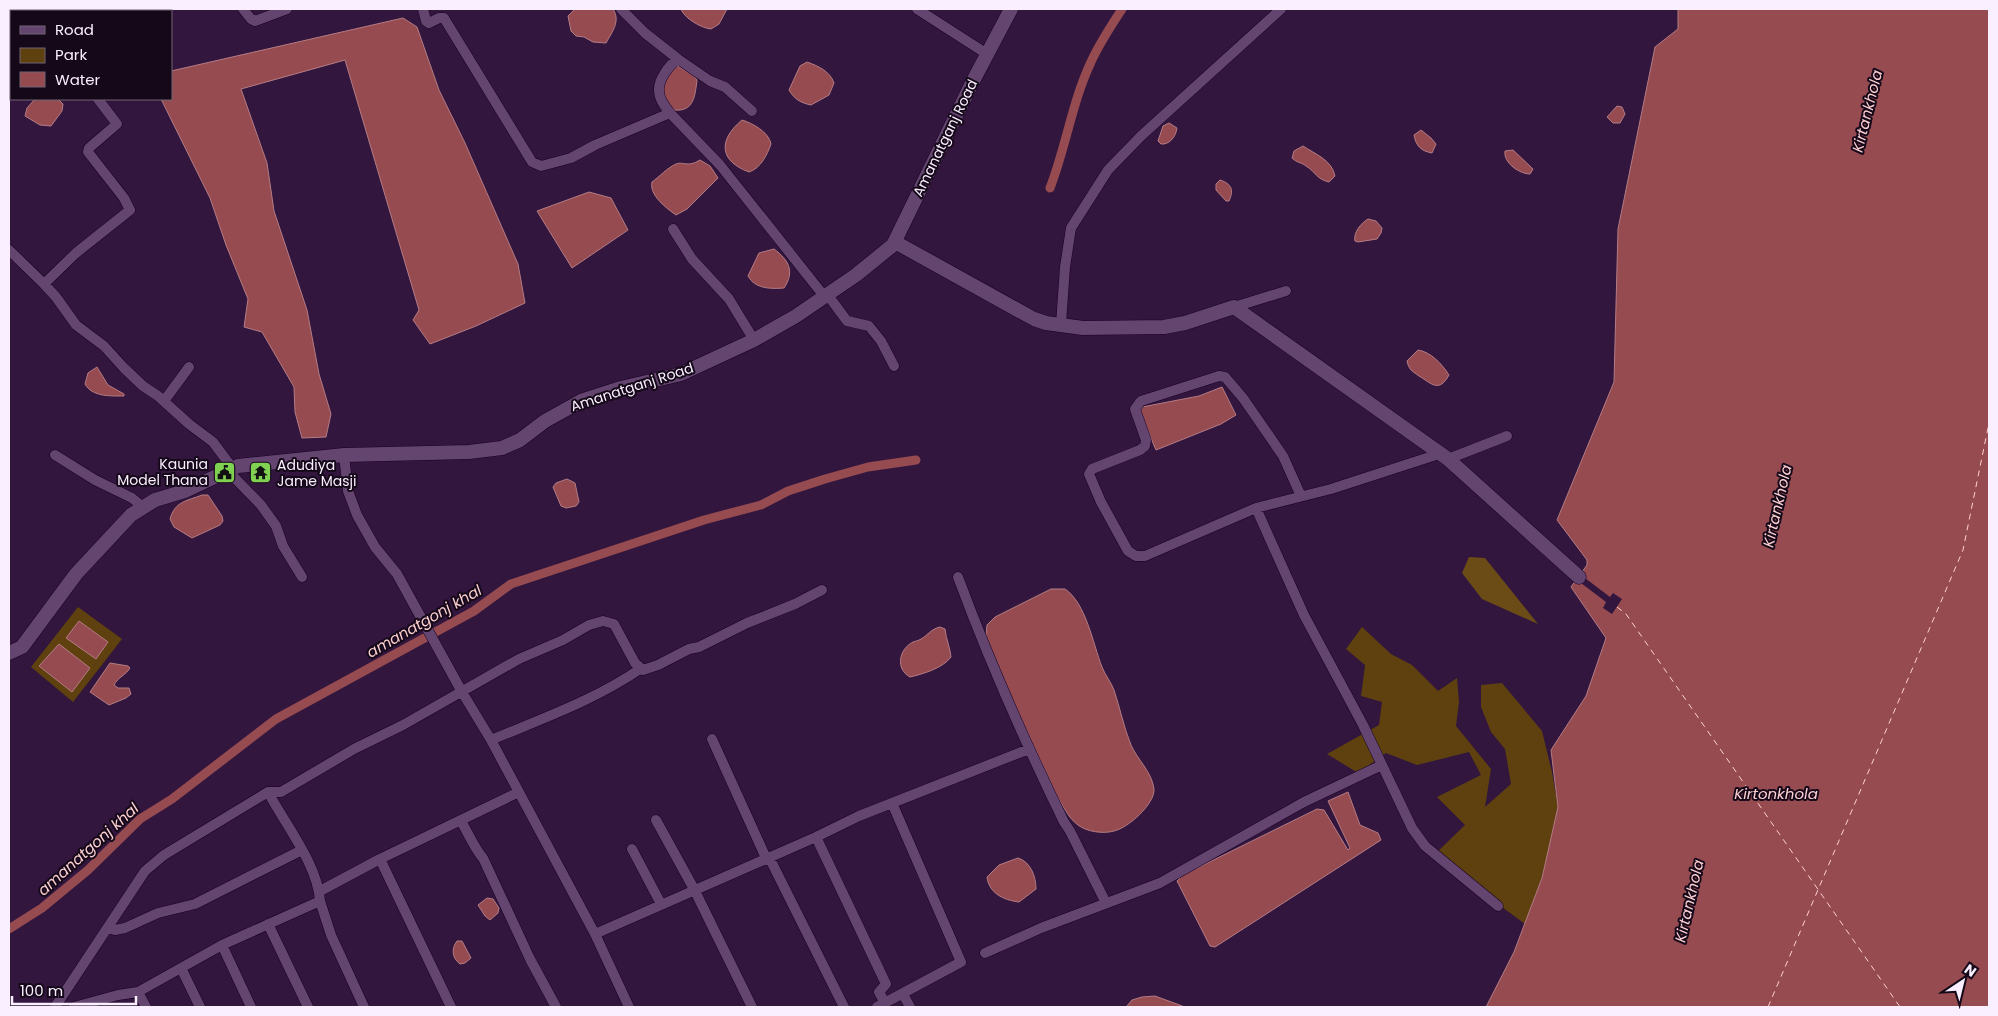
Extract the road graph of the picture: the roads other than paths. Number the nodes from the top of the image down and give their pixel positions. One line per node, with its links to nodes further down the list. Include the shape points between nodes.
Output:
1 (243, 9): 2 (street, via 255,21)
2 (287, 9)
3 (423, 9): 12 (street, via 429,23 444,18 532,162 541,166 571,158 595,144)
4 (622, 9): 9 (street)
5 (917, 9): 8 (street)
6 (1011, 9): 8 (main road, Amanatganj Road)
7 (1281, 9): 20 (street, via 1108,170 1071,228)
8 (987, 54): 14 (main road, Amanatganj Road)
9 (678, 60): 11 (street, via 725,87); 12 (street, via 663,78 659,90)
10 (99, 100): 16 (street, via 117,124 88,152 130,210 76,253)
11 (752, 111)
12 (670, 114): 18 (street, via 720,165)
13 (673, 229): 21 (street, via 692,258 729,300)
14 (895, 242): 18 (main road, Amanatganj Road); 20 (main road, via 1034,319)
15 (9, 250): 16 (street)
16 (44, 284): 24 (street, via 76,325)
17 (1286, 291): 19 (street)
18 (826, 295): 21 (main road, Amanatganj Road); 22 (street, via 847,321 870,326)
19 (1234, 307): 20 (main road, via 1185,324 1164,327 1105,329); 28 (main road)
20 (1061, 324)
21 (754, 340): 27 (main road, Amanatganj Road, via 681,374 620,388 582,401 502,448 469,452)
22 (894, 366)
23 (189, 367): 24 (street)
24 (164, 401): 29 (street, via 213,442)
25 (1507, 436): 28 (street)
26 (56, 455): 31 (street)
27 (344, 455): 29 (main road, Amanatganj Road, via 238,466); 39 (street, via 348,491 357,515 375,547 397,574)
28 (1443, 456): 30 (street); 35 (main road)
29 (231, 470): 31 (main road, Amanatganj Road, via 186,491 155,500); 33 (street, via 276,526 283,546)
30 (1301, 496): 32 (street); 32 (street, via 1283,456 1243,398 1225,377 1219,376 1141,401 1135,410 1146,440 1145,446 1092,469 1089,474 1128,551 1136,556 1145,556)
31 (144, 508): 37 (main road, Amanatganj Road, via 131,515 76,574 22,647)
32 (1256, 508): 43 (street, via 1304,615)
33 (302, 576)
34 (958, 577): 42 (street, via 982,642)
35 (1579, 577)
36 (822, 590): 38 (street, via 699,647)
37 (9, 654)
38 (640, 670): 39 (street, via 614,624 603,621 589,624 519,659); 41 (street, via 562,710)
39 (462, 692): 41 (street); 44 (street, via 281,792)
40 (712, 739): 52 (street)
41 (491, 740): 45 (street)
42 (1029, 749): 46 (street); 56 (street)
43 (1382, 765): 56 (street, via 1304,802 1160,883); 58 (street, via 1412,828 1425,846)
44 (268, 792): 51 (street); 60 (street, via 164,854 146,871)
45 (519, 792): 48 (street); 61 (street)
46 (892, 803): 49 (street); 66 (street, via 961,962)
47 (656, 820): 54 (street)
48 (461, 821): 53 (street); 77 (street, via 483,858)
49 (816, 837): 52 (street); 68 (street, via 886,984 879,992)
50 (632, 848): 57 (street)
51 (302, 850): 55 (street); 60 (street, via 195,904 158,913 125,928 115,930)
52 (767, 858): 54 (street); 80 (street)
53 (380, 859): 55 (street); 76 (street)
54 (694, 889): 57 (street); 79 (street)
55 (320, 896): 59 (street); 75 (street, via 331,935)
56 (1106, 903): 63 (street)
57 (661, 904): 61 (street)
58 (1498, 906)
59 (268, 924): 62 (street); 74 (street)
60 (109, 926): 69 (street)
61 (595, 934): 78 (street)
62 (222, 945): 64 (street); 73 (street)
63 (985, 953)
64 (181, 968): 65 (street); 72 (street)
65 (138, 992): 67 (street, via 118,995); 71 (street)
66 (903, 994): 68 (street); 81 (street)
67 (98, 1004): 70 (street)
68 (881, 1005)
69 (56, 1007)
70 (74, 1007)
71 (146, 1007)
72 (200, 1007)
73 (251, 1007)
74 (308, 1007)
75 (364, 1007)
76 (451, 1007)
77 (556, 1007)
78 (629, 1007)
79 (752, 1007)
80 (844, 1007)
81 (910, 1007)

